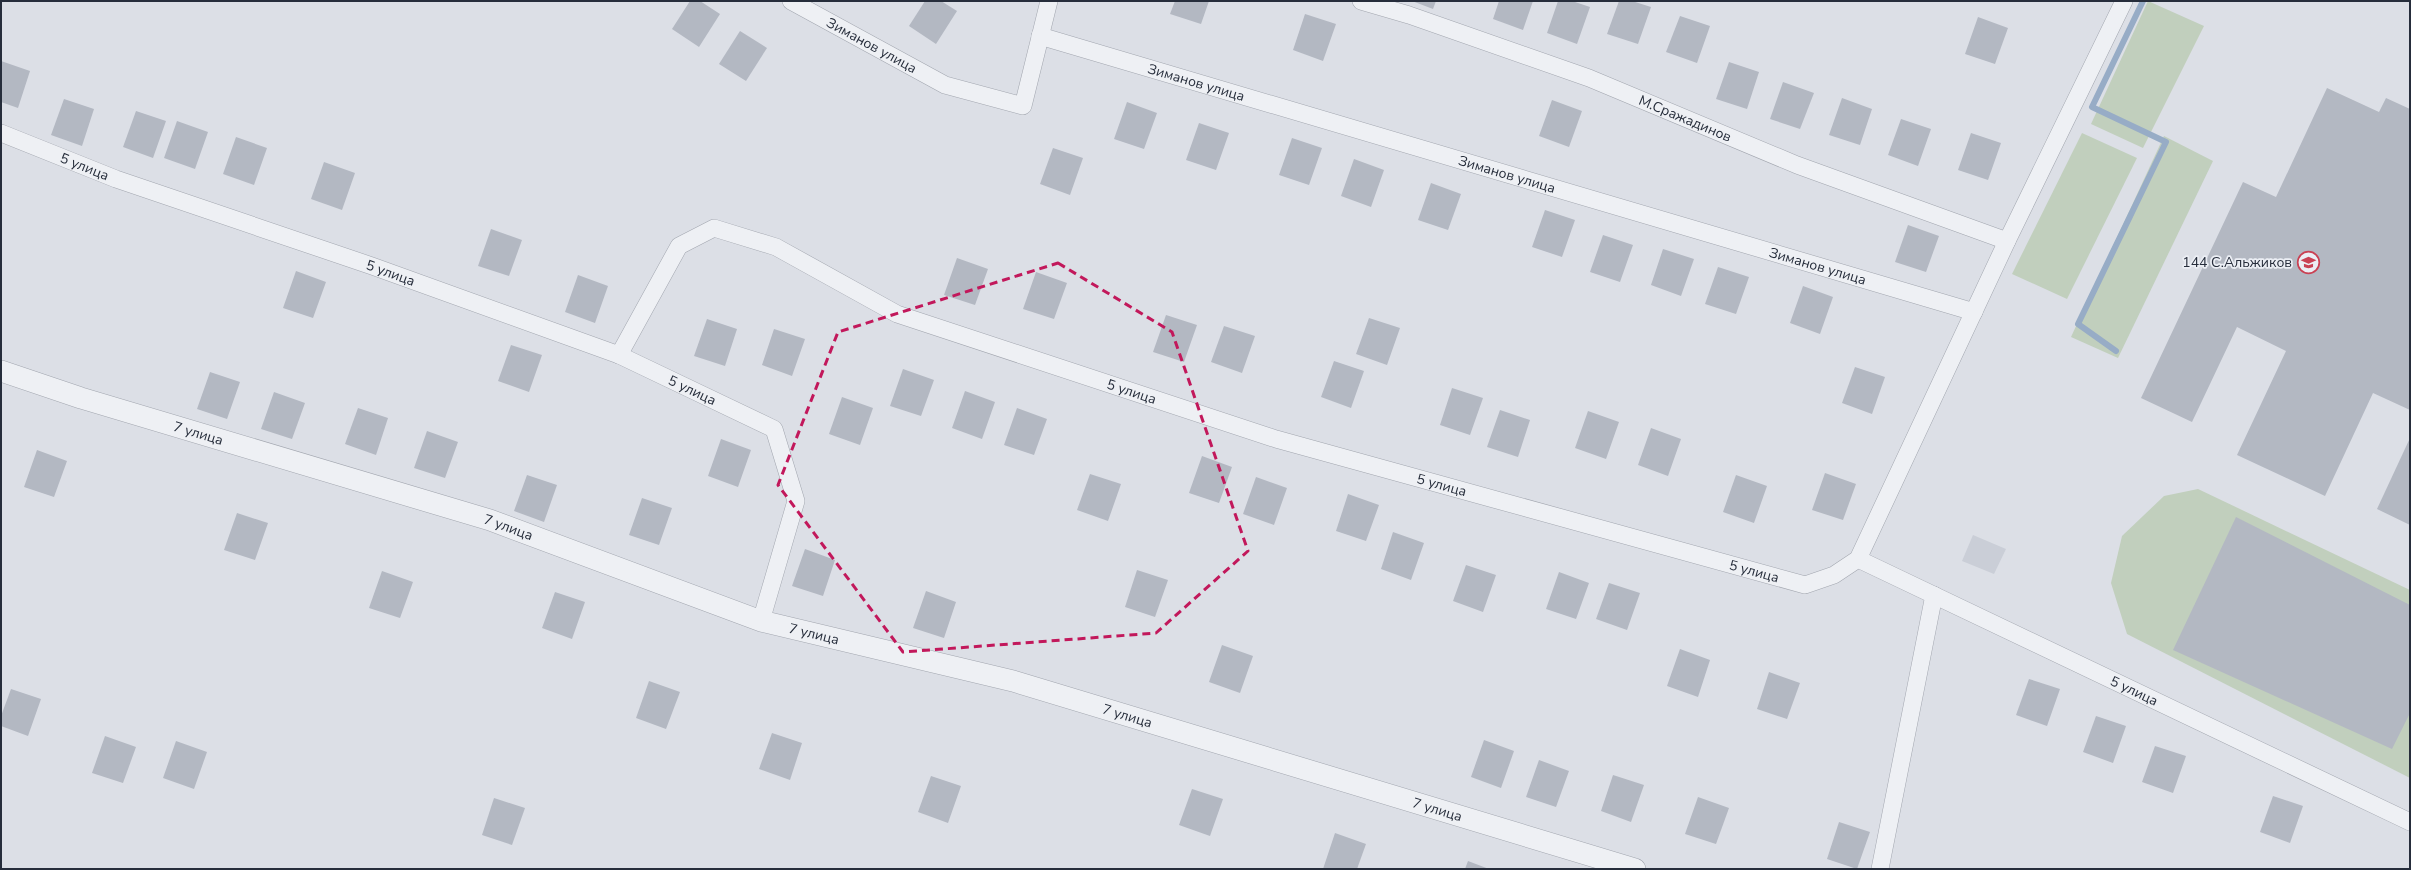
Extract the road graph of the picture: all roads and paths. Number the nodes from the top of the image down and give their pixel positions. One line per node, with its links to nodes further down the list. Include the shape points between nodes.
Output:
1 (791, 1): 5 (street, Зиманов улица, via 945,85 1023,106)
2 (1049, 1): 5 (street)
3 (1361, 1): 7 (street, М.Сражадинов, via 1409,15 1589,78 1798,165)
4 (2124, 1): 7 (street)
5 (1040, 36): 8 (street, Зиманов улица)
6 (1, 133): 9 (street, 5 улица, via 116,179 372,266)
7 (2007, 241): 8 (street)
8 (1974, 312): 11 (street)
9 (619, 355): 11 (street, 5 улица, via 679,246 714,228 776,247 897,314 1276,440 1805,585 1834,575); 13 (street, 5 улица, via 774,429 796,501)
10 (1, 371): 13 (street, 7 улица, via 81,398 490,520)
11 (1858, 559): 12 (street, 5 улица)
12 (1934, 595): 14 (street, 5 улица); 16 (street)
13 (761, 621): 15 (street, 7 улица, via 1012,681)
14 (2410, 822)
15 (1635, 869)
16 (1880, 869)

